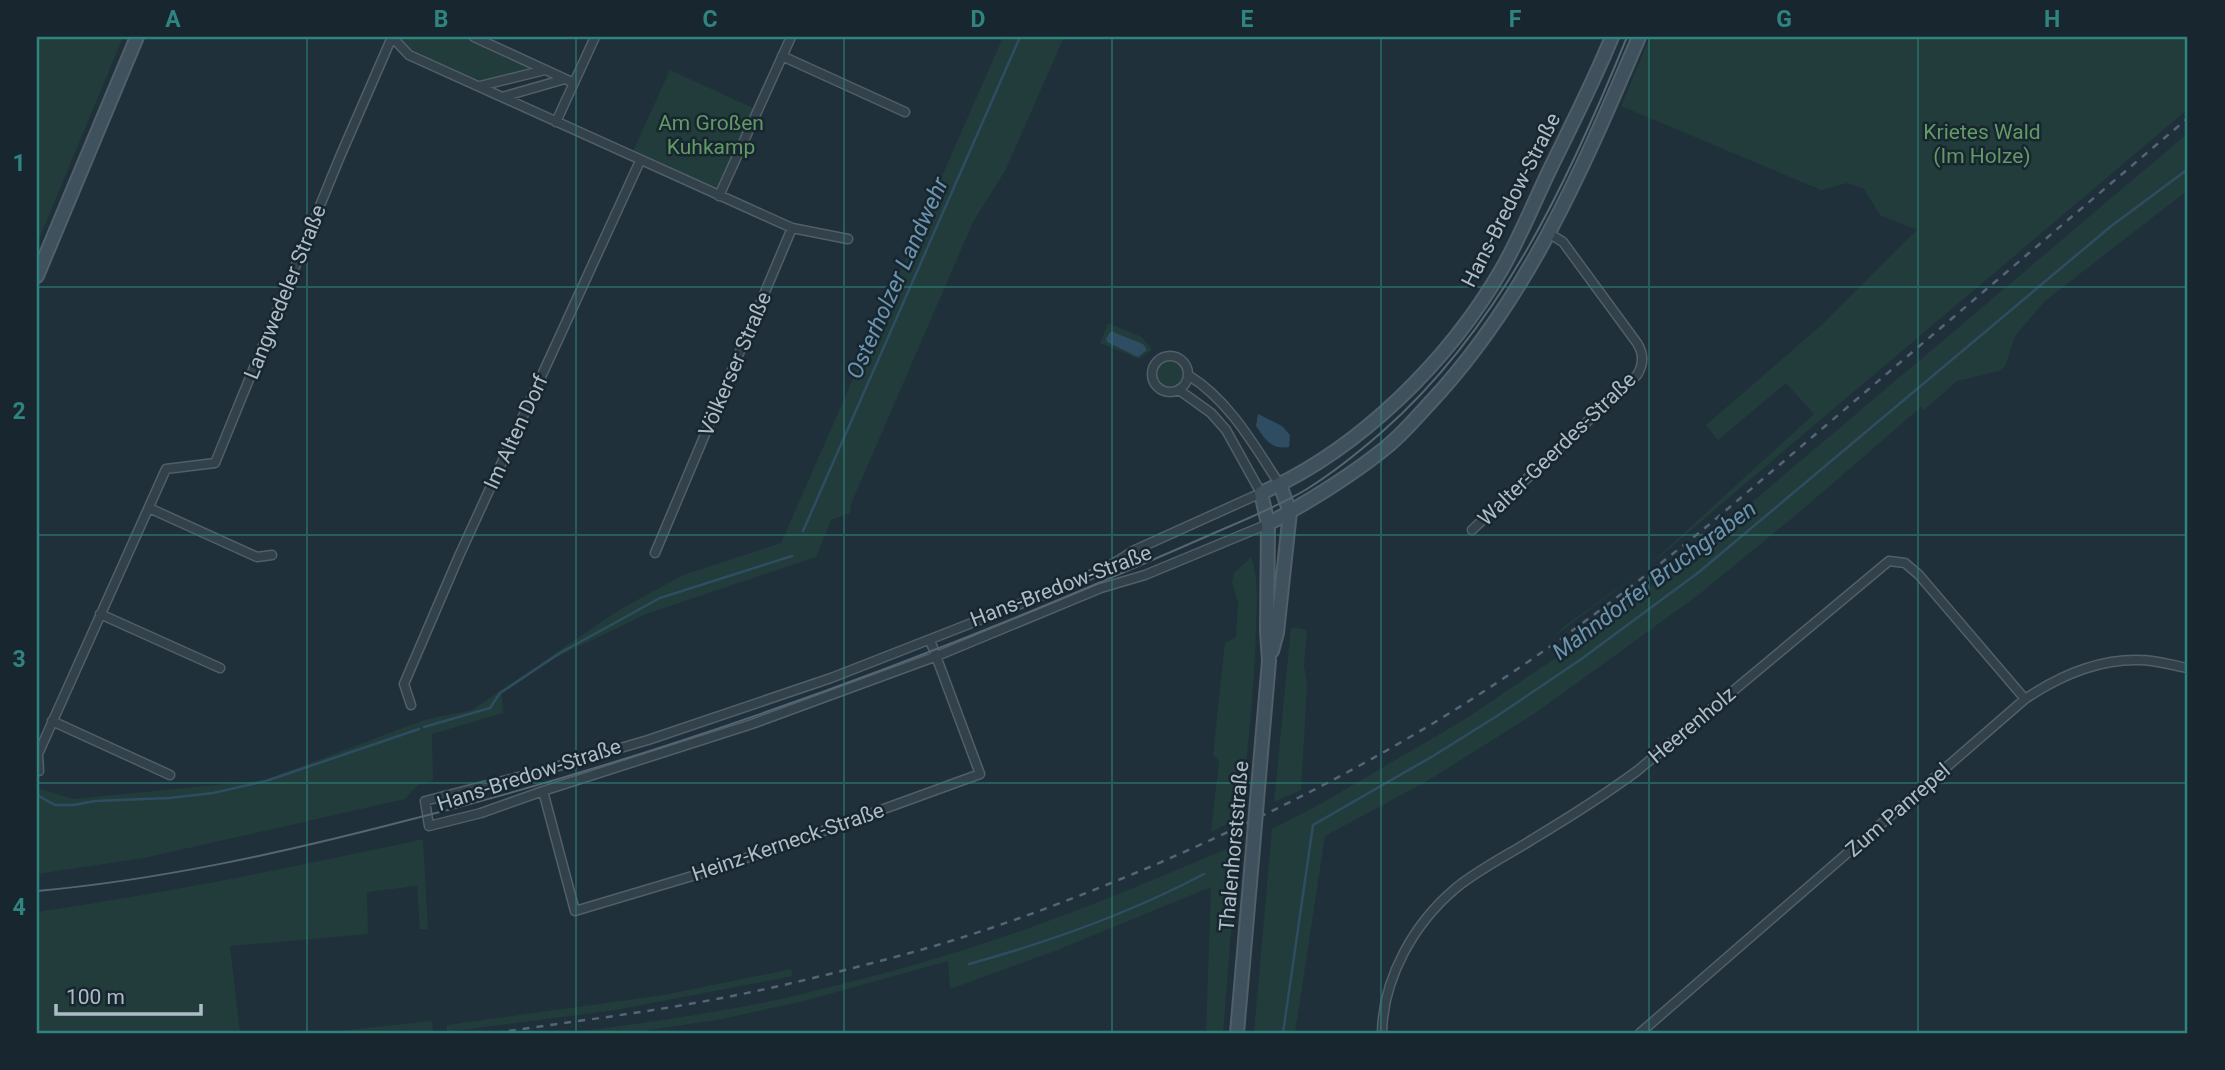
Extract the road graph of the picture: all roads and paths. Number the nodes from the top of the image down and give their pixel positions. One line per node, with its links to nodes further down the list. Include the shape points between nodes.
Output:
1 (137, 37): 21 (main road)
2 (392, 37): 12 (street, via 409,55); 26 (street, Langwedeler Straße, via 215,463 166,469)
3 (474, 37): 9 (street)
4 (595, 37): 11 (street)
5 (791, 37): 8 (street)
6 (1612, 37): 24 (main road, Hans-Bredow-Straße, via 1503,267 1461,330 1426,372 1368,425)
7 (1639, 37): 19 (main road, Hans-Bredow-Straße)
8 (782, 56): 14 (street); 17 (street)
9 (545, 69): 10 (street); 12 (street)
10 (565, 79): 11 (street); 13 (street)
11 (574, 83): 15 (street)
12 (480, 86): 13 (street)
13 (502, 97): 15 (street)
14 (905, 112)
15 (556, 122): 16 (street)
16 (640, 161): 17 (street); 39 (street, Im Alten Dorf, via 404,684)
17 (719, 196): 18 (street)
18 (792, 228): 20 (street); 30 (street, Völkerser Straße)
19 (1550, 234): 27 (main road, Hans-Bredow-Straße, via 1488,333 1444,389 1385,448); 29 (street, Walter-Geerdes-Straße, via 1563,242 1637,343 1642,366)
20 (848, 239)
21 (37, 276)
22 (1188, 375): 23 (street); 23 (street, via 1179,358 1167,356 1155,364 1152,374 1158,387); 24 (street, via 1234,418)
23 (1179, 390): 25 (street, via 1226,430)
24 (1280, 485): 25 (main road, Hans-Bredow-Straße); 27 (main road)
25 (1261, 493): 28 (main road, Thalenhorststraße); 33 (street, Hans-Bredow-Straße, via 1135,550 1108,567)
26 (149, 508): 31 (street, via 257,557); 32 (street, Langwedeler Straße)
27 (1290, 512): 28 (main road, Hans-Bredow-Straße); 35 (main road, Thalenhorststraße, via 1277,633)
28 (1268, 524): 34 (street, Hans-Bredow-Straße); 35 (main road, Thalenhorststraße)
29 (1472, 530)
30 (655, 553)
31 (272, 555)
32 (100, 614): 36 (street); 40 (street, Langwedeler Straße)
33 (930, 640): 34 (street, Heinz-Kerneck-Straße); 43 (street, Hans-Bredow-Straße, via 648,740 425,801 429,826)
34 (937, 656): 43 (street, Hans-Bredow-Straße, via 752,724); 43 (street, Heinz-Kerneck-Straße, via 980,774 793,842 575,911)
35 (1269, 661): 44 (main road, Thalenhorststraße, bridge)
36 (220, 668)
37 (2188, 668): 38 (street, Zum Panrepel, via 2140,660 2110,662 2063,676)
38 (2025, 699): 45 (street, Heerenholz, via 1919,575 1905,563 1889,561 1637,771 1455,889 1419,927 1408,946 1392,980); 46 (street, Zum Panrepel)
39 (411, 705)
40 (52, 721): 41 (street, Langwedeler Straße, via 38,754); 42 (street)
41 (39, 771)
42 (170, 775)
43 (543, 791)
44 (1237, 1033)
45 (1382, 1033)
46 (1640, 1033)

